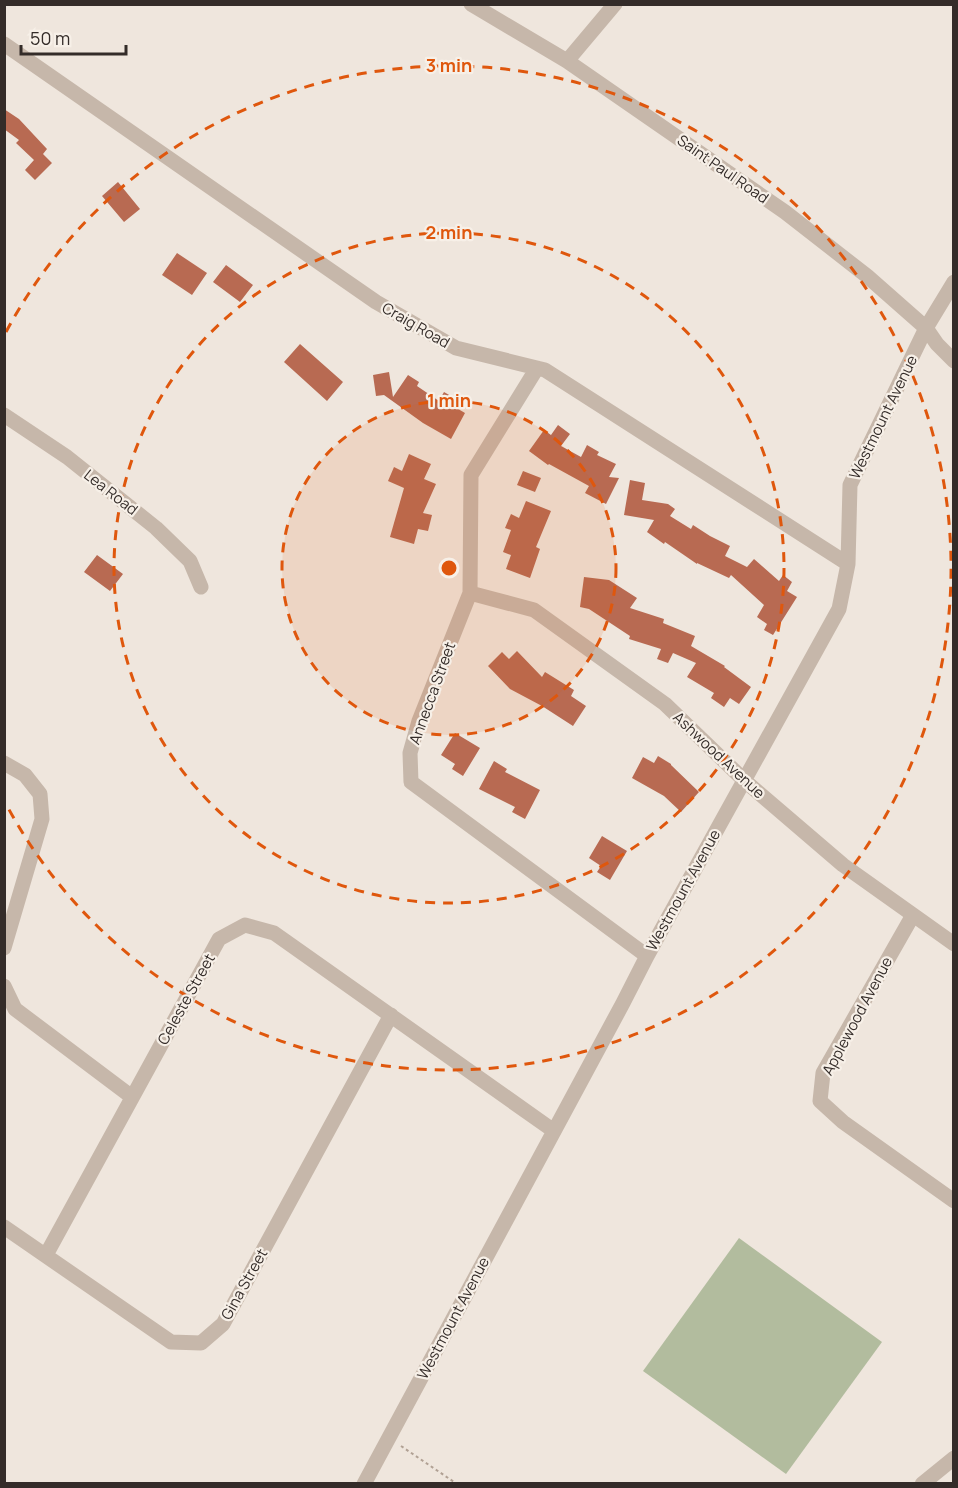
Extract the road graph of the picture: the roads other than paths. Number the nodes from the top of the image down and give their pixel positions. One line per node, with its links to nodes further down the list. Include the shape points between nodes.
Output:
1 (471, 4): 4 (street, Saint Paul Road)
2 (615, 4): 4 (street)
3 (4, 44): 8 (street, Craig Road, via 376,302 456,348)
4 (567, 61): 6 (street, Saint Paul Road, via 785,212)
5 (954, 282): 6 (street, Westmount Avenue)
6 (926, 328): 7 (street, Saint Paul Road); 10 (street, Westmount Avenue, via 850,485)
7 (954, 361)
8 (537, 368): 10 (street, Craig Road); 12 (street, Annecca Street, via 471,475)
9 (4, 415): 11 (street, Lea Road, via 67,458 156,528 190,561)
10 (848, 564): 14 (street, Westmount Avenue, via 839,609)
11 (201, 587)
12 (470, 593): 14 (street, Ashwood Avenue, via 534,610 665,704); 18 (street, Annecca Street, via 419,721 410,753 411,782)
13 (4, 763): 17 (street, via 25,775 40,794 42,819)
14 (745, 781): 15 (street, Ashwood Avenue, via 843,865); 18 (street, Westmount Avenue)
15 (913, 915): 16 (street, Ashwood Avenue); 23 (street, Applewood Avenue, via 823,1073 820,1101 843,1122)
16 (954, 944)
17 (4, 948)
18 (647, 956): 22 (street, Westmount Avenue)
19 (4, 986): 21 (street, via 15,1009)
20 (391, 1015): 21 (street, Celeste Street, via 274,933 245,925 219,939); 22 (street, Celeste Street); 25 (street, Gina Street, via 223,1324 201,1343 171,1342)
21 (132, 1097): 25 (street, Celeste Street)
22 (554, 1131): 27 (street, Westmount Avenue)
23 (954, 1201)
24 (4, 1227): 25 (street, Gina Street)
25 (46, 1255)
26 (954, 1458): 28 (street)
27 (364, 1484)
28 (922, 1484)

